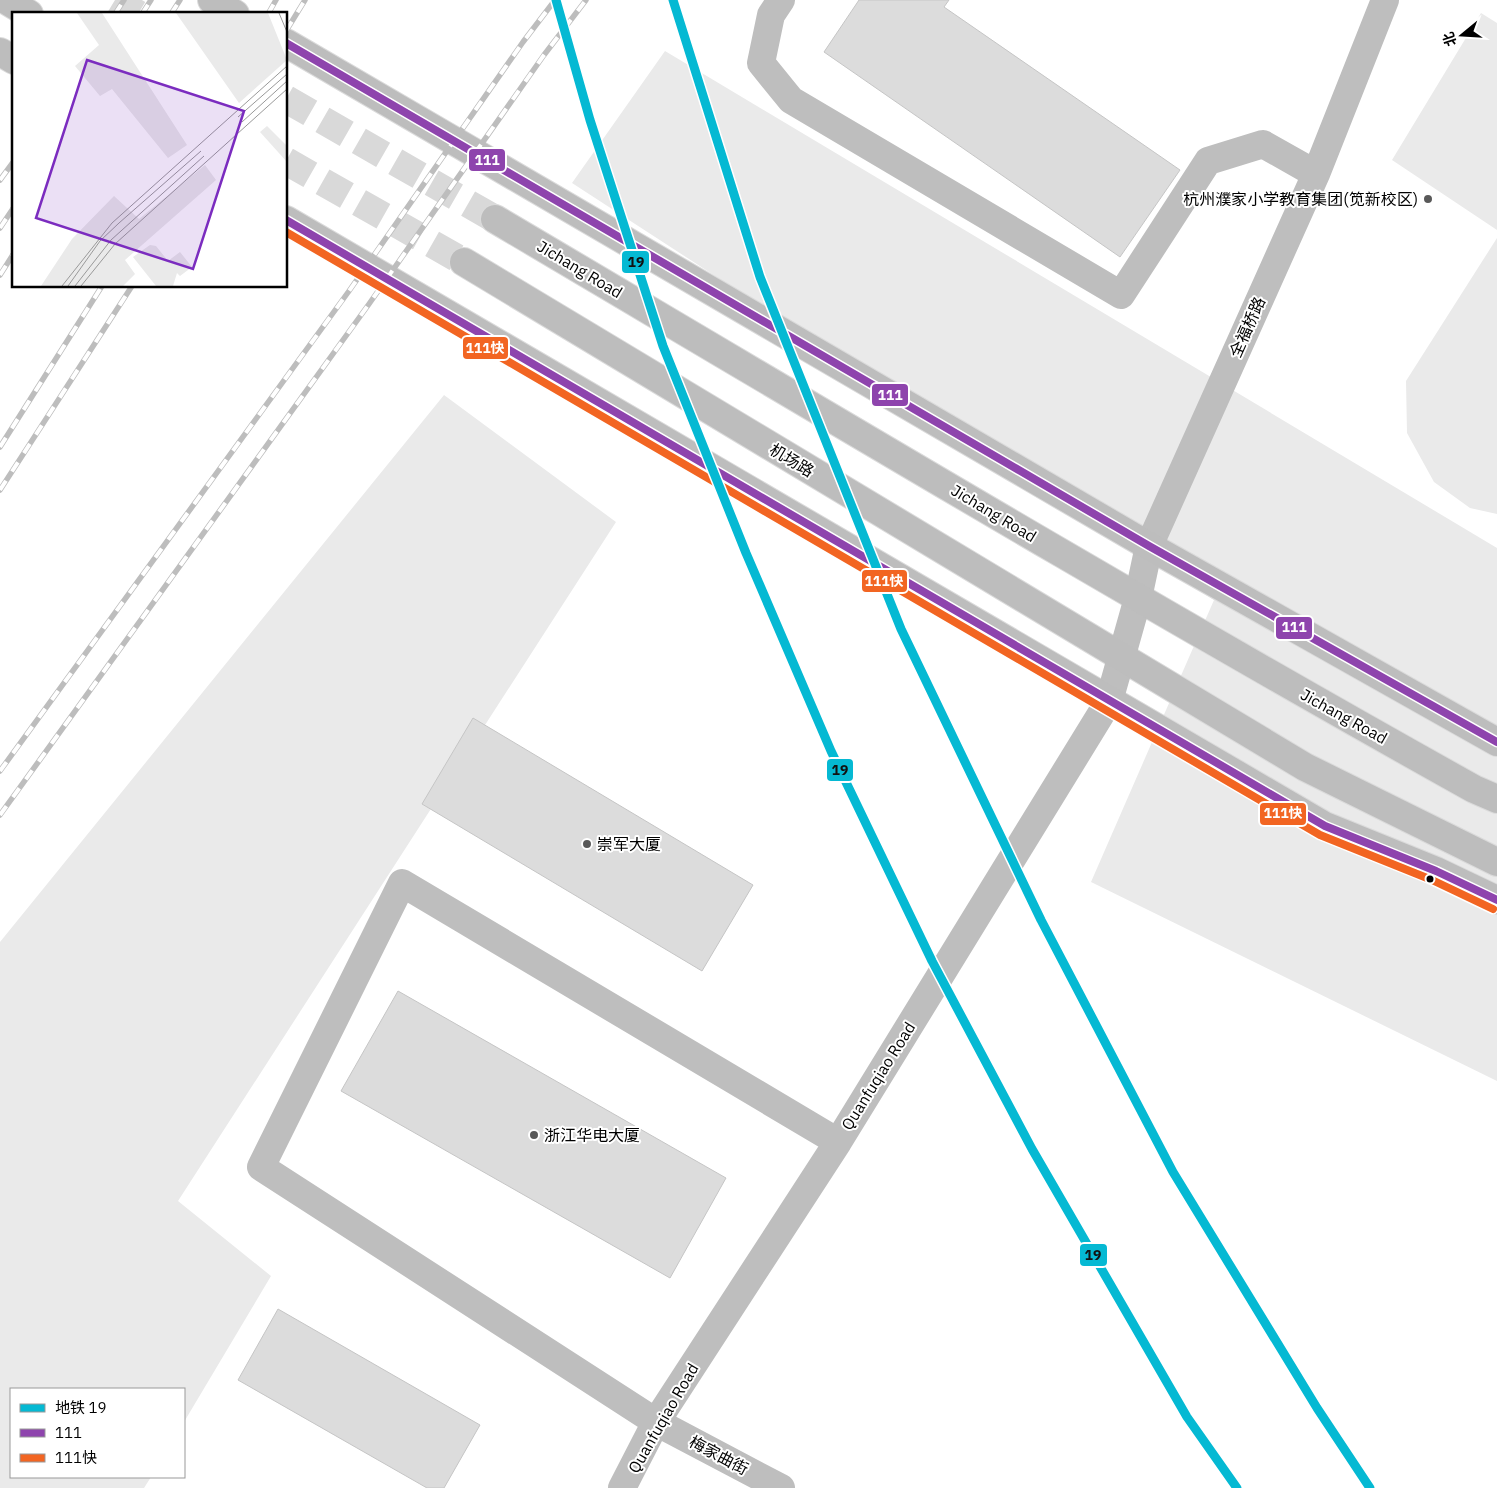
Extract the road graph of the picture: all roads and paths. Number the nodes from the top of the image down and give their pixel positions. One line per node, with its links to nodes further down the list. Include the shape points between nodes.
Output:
1 (6, 0): 5 (main road)
2 (212, 0): 6 (main road)
3 (781, 0): 10 (street, via 771,15 761,63 791,100 1121,295 1208,162 1263,144)
4 (1385, 0): 10 (street, 全福桥路)
5 (26, 12)
6 (232, 12)
7 (288, 45): 14 (main road)
8 (0, 52): 9 (main road)
9 (12, 59)
10 (1316, 174): 14 (street, 全福桥路)
11 (495, 219): 15 (main road, Jichang Road)
12 (288, 221): 17 (main road)
13 (464, 262): 16 (main road, 机场路)
14 (1149, 546): 15 (street, 全福桥路); 18 (main road)
15 (1138, 598): 16 (street, 全福桥路); 19 (main road, Jichang Road, via 1474,789)
16 (1121, 657): 17 (street, Quanfuqiao Road); 20 (main road, via 1305,767)
17 (1109, 701): 21 (main road, via 1325,826 1436,871); 22 (street, Quanfuqiao Road)
18 (1497, 741)
19 (1497, 799)
20 (1497, 862)
21 (1497, 900)
22 (838, 1142): 23 (street, Quanfuqiao Road); 23 (street, 梅家曲街, via 402,883 261,1167)
23 (656, 1422): 24 (street, Quanfuqiao Road); 25 (street, 梅家曲街)
24 (622, 1488)
25 (781, 1488)

